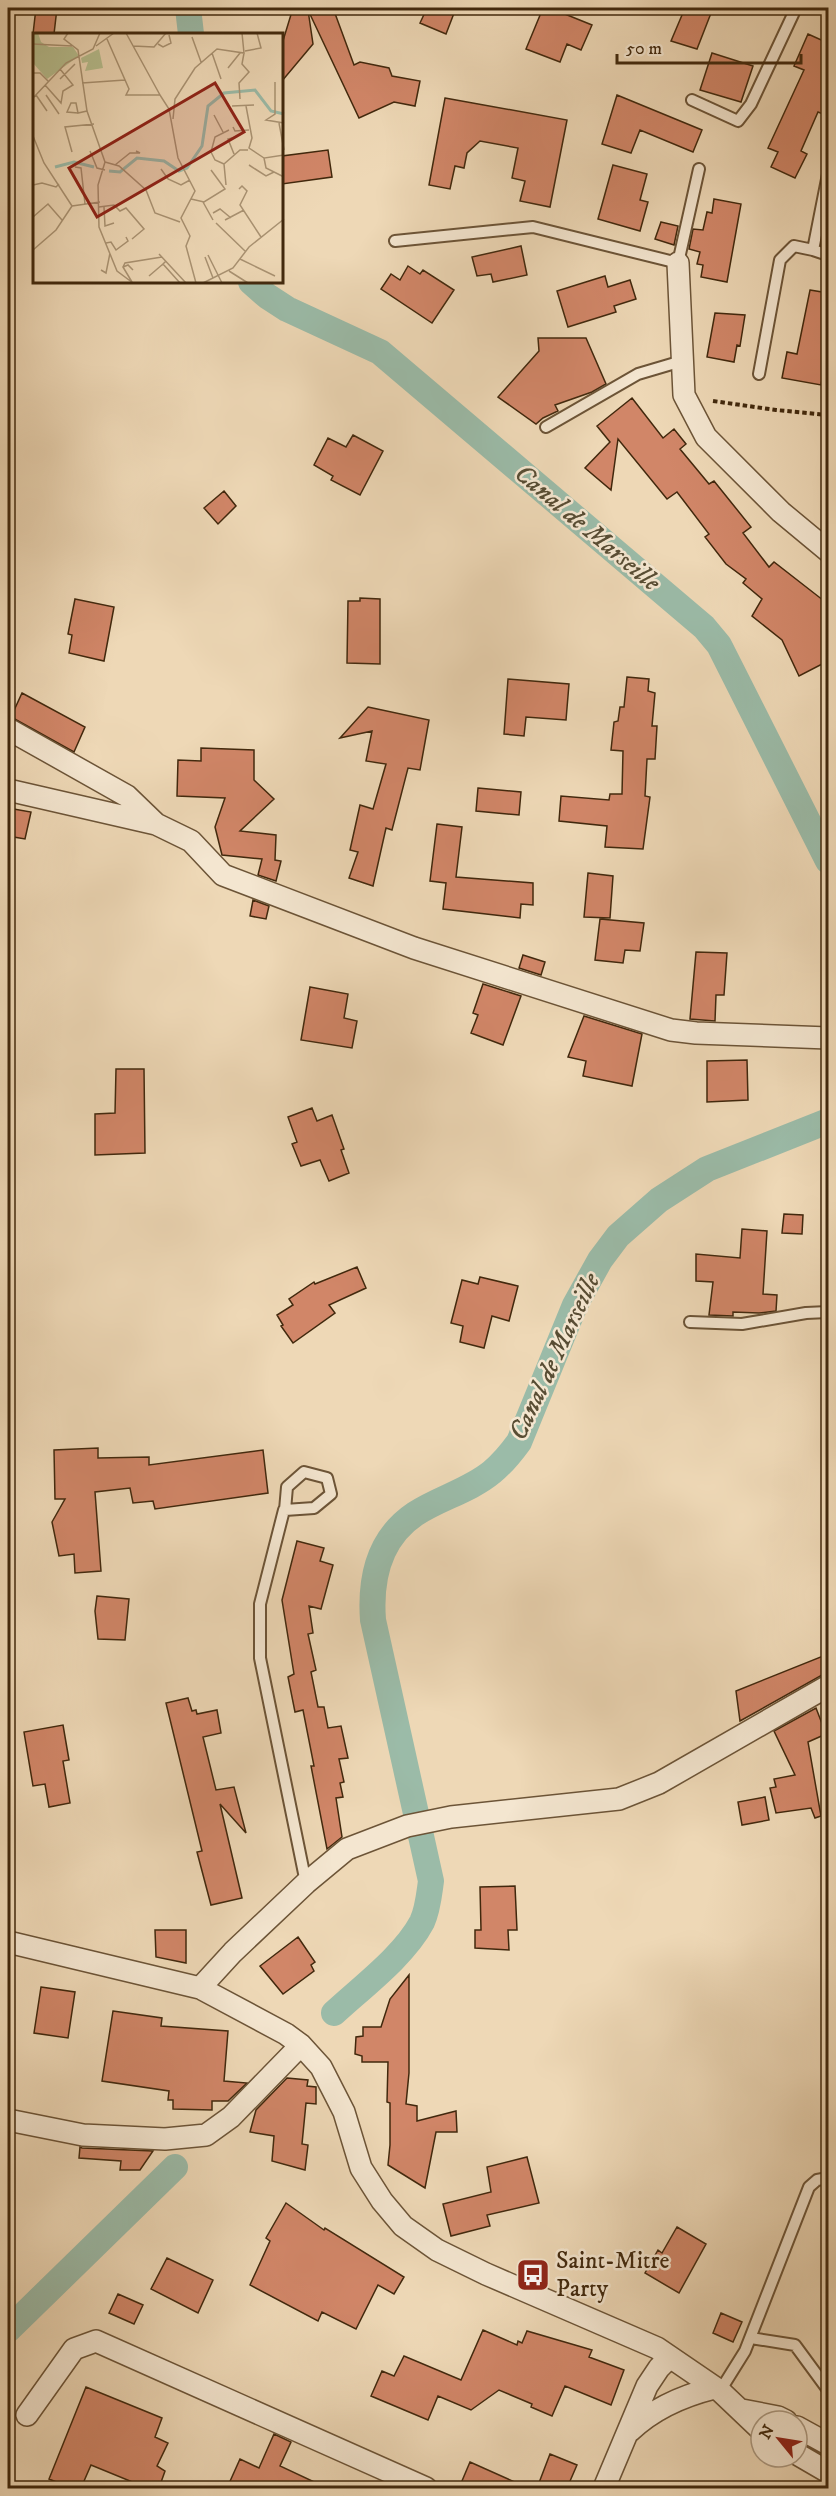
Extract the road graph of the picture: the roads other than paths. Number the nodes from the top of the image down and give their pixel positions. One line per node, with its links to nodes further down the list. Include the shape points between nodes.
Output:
1 (796, 8): 2 (lane, via 752,104 738,121)
2 (692, 100)
3 (699, 169): 8 (lane)
4 (828, 174): 6 (lane)
5 (395, 241): 8 (lane, via 532,227)
6 (813, 250): 7 (lane); 10 (lane, via 794,246 780,260)
7 (828, 255)
8 (678, 263): 9 (street)
9 (682, 361): 11 (lane, via 638,374); 12 (street, via 684,395 706,436 781,512)
10 (759, 374)
11 (546, 427)
12 (828, 551)
13 (8, 729): 15 (street, via 127,796)
14 (8, 790): 15 (street)
15 (156, 824): 16 (street, via 191,841 223,875 414,948 629,1017 696,1033)
16 (828, 1038)
17 (828, 1312): 18 (lane, via 742,1324)
18 (690, 1322)
19 (285, 1510): 19 (lane, via 314,1508 331,1494 327,1478 304,1472 287,1487); 21 (lane, via 260,1604 260,1658)
20 (828, 1686): 21 (street, via 659,1783 619,1799 451,1817 407,1826 347,1849)
21 (306, 1883): 23 (street)
22 (8, 1942): 23 (street)
23 (200, 1988): 24 (street)
24 (294, 2040): 25 (street, via 231,2117 206,2135 165,2139 83,2135); 28 (street, via 321,2067 344,2112 361,2168 403,2226 437,2250 632,2335)
25 (8, 2120)
26 (828, 2178): 27 (lane, via 809,2187)
27 (751, 2338): 29 (lane); 30 (lane, via 795,2345)
28 (669, 2358): 29 (street); 36 (street, via 647,2386)
29 (717, 2389): 31 (street); 36 (street, via 695,2393 658,2409)
30 (828, 2390)
31 (742, 2410): 32 (street); 34 (street)
32 (749, 2411)
33 (27, 2415): 40 (street, via 74,2349 96,2341)
34 (749, 2417)
35 (809, 2434): 37 (street)
36 (626, 2435): 41 (street)
37 (828, 2444)
38 (809, 2461): 39 (street)
39 (828, 2472)
40 (426, 2488)
41 (604, 2488)

